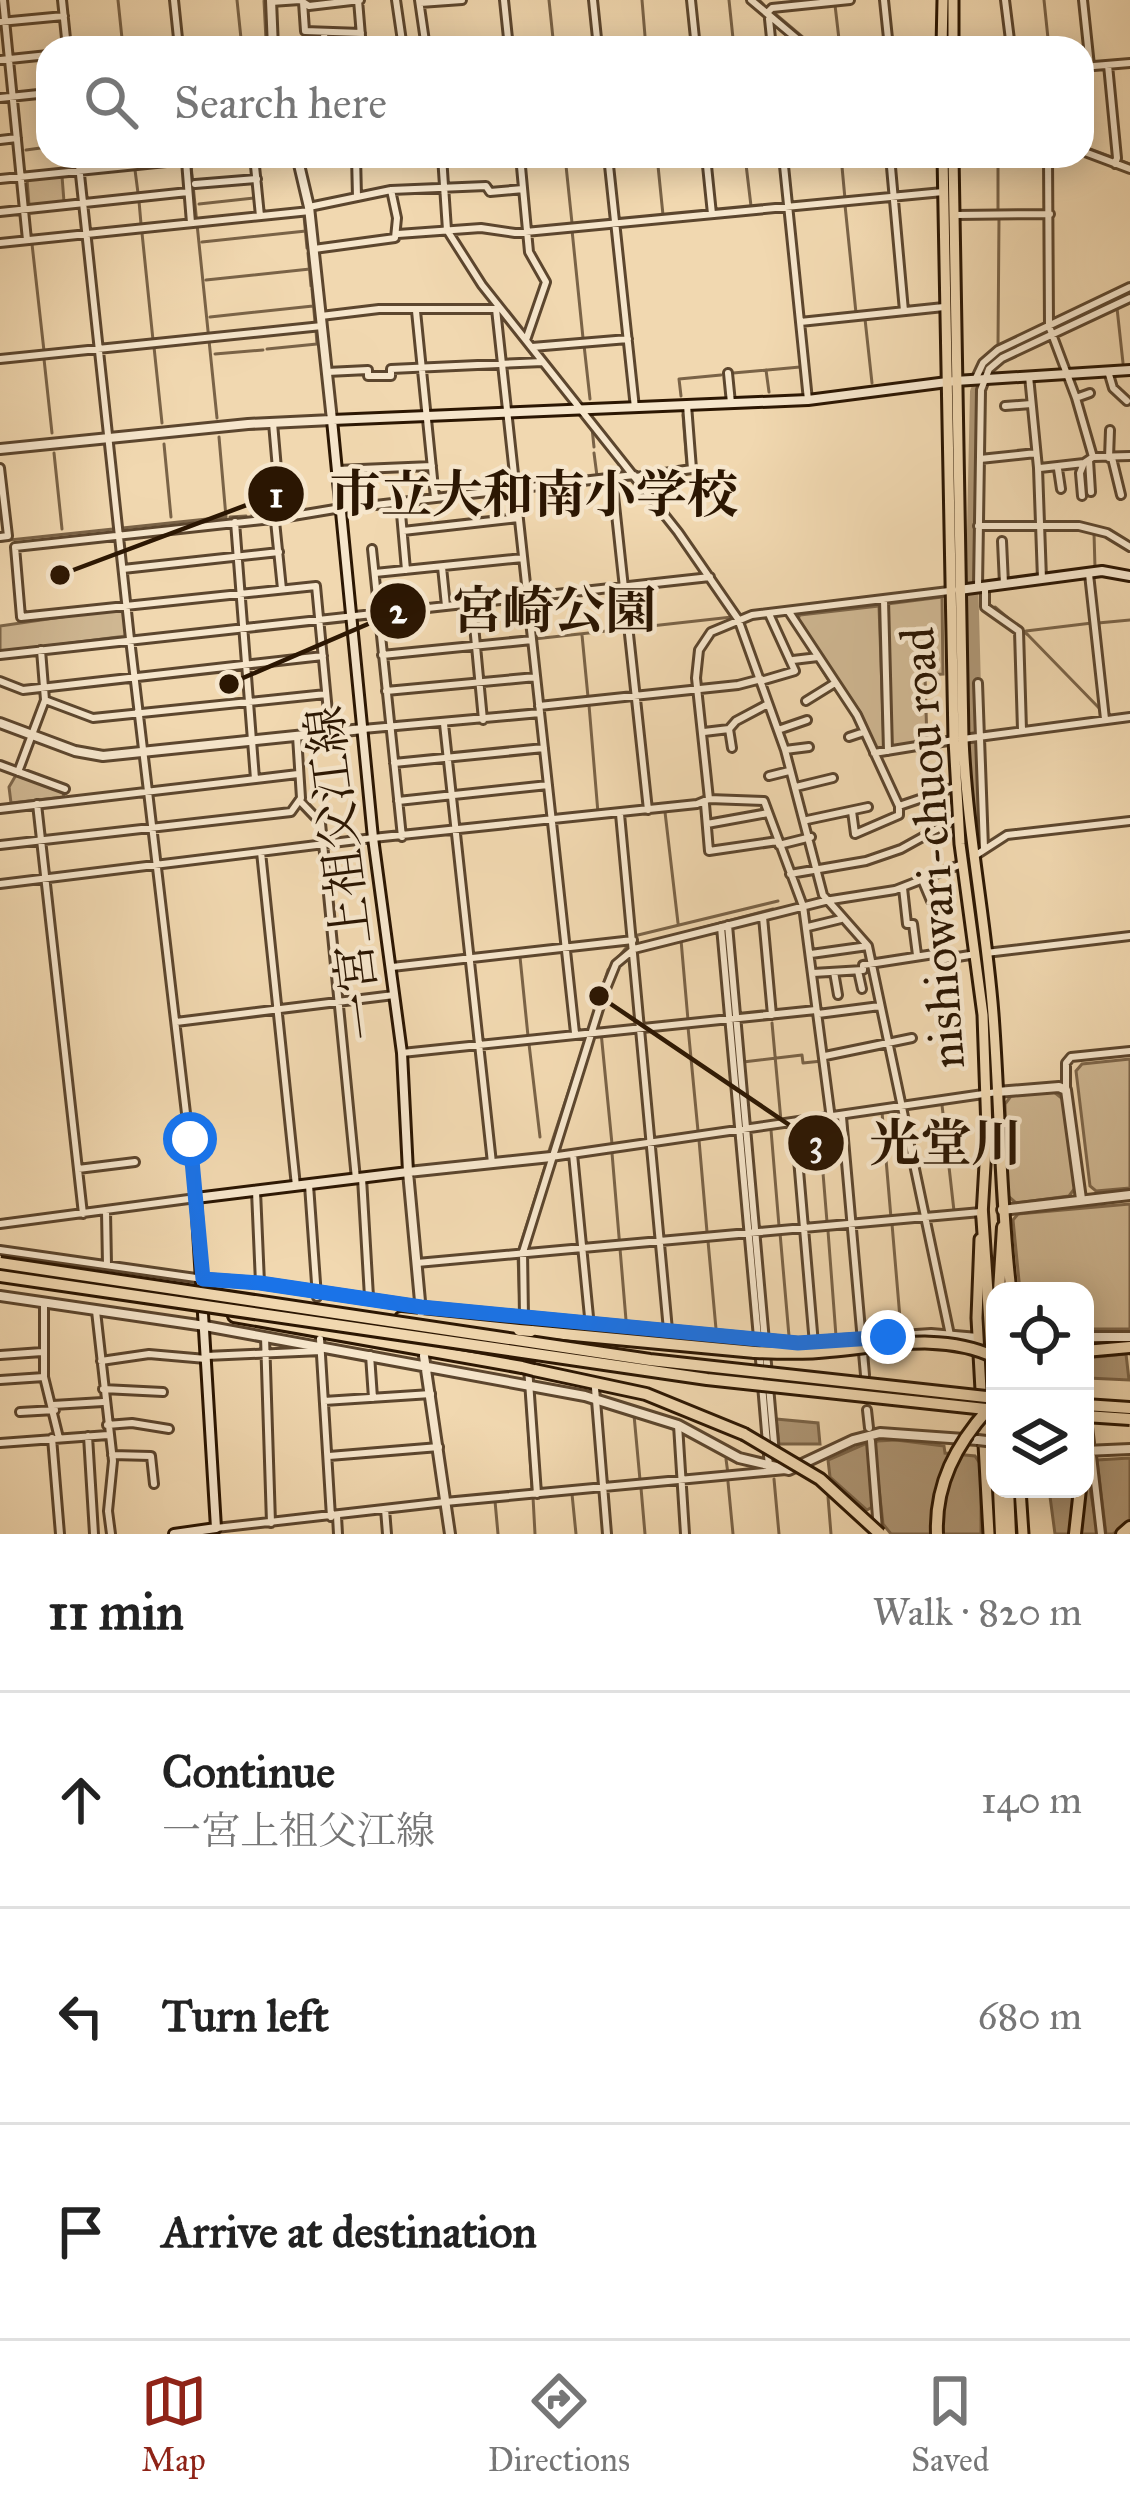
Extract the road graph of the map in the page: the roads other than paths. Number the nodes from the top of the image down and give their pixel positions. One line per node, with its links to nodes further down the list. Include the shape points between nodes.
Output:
1 (3, 0): 24 (street)
2 (62, 0): 23 (street)
3 (174, 0): 28 (street)
4 (358, 0): 20 (street); 26 (street)
5 (396, 0): 32 (street)
6 (452, 0): 7 (street); 19 (street)
7 (462, 0)
8 (504, 0): 34 (street)
9 (593, 0): 35 (street)
10 (691, 0): 36 (street)
11 (751, 0): 22 (street)
12 (850, 0): 21 (street)
13 (884, 0): 39 (street)
14 (943, 0): 40 (main road)
15 (952, 0): 41 (main road)
16 (1006, 0): 42 (street)
17 (1083, 0): 43 (street)
18 (271, 1): 20 (street); 29 (street)
19 (418, 1): 33 (street)
20 (304, 2): 25 (street, via 305,31)
21 (787, 3): 22 (street)
22 (768, 14): 37 (street); 38 (street)
23 (64, 16): 24 (street); 27 (street)
24 (3, 22): 45 (street)
25 (324, 33): 26 (street); 30 (street)
26 (361, 33): 31 (street)
27 (66, 36)
28 (178, 36)
29 (272, 36)
30 (324, 36)
31 (361, 36)
32 (401, 36)
33 (423, 36)
34 (508, 36)
35 (597, 36)
36 (695, 36)
37 (771, 36)
38 (794, 36)
39 (888, 36)
40 (943, 36)
41 (953, 36)
42 (1010, 36)
43 (1085, 36)
44 (36, 56): 45 (street)
45 (4, 60): 50 (street)
46 (1130, 62): 47 (street)
47 (1108, 65): 48 (street); 55 (street)
48 (1094, 66)
49 (36, 94): 50 (street)
50 (13, 96): 51 (street); 52 (street)
51 (0, 98)
52 (17, 138): 53 (street); 73 (street)
53 (0, 140)
54 (1094, 156): 55 (street)
55 (1115, 164): 71 (street)
56 (80, 168): 72 (street)
57 (96, 168): 72 (street)
58 (187, 168): 80 (street)
59 (255, 168): 74 (street)
60 (300, 168): 87 (street, 一宮上祖父江線)
61 (356, 168): 83 (street)
62 (443, 168): 79 (street)
63 (521, 168): 77 (street)
64 (609, 168): 94 (street)
65 (707, 168): 89 (street)
66 (784, 168): 85 (street)
67 (891, 168): 82 (street)
68 (943, 168): 81 (main road, nishiowari-chuou road)
69 (952, 168): 91 (main road, nishiowari-chuou road)
70 (1048, 168): 90 (street)
71 (1130, 169)
72 (80, 171): 73 (street); 84 (street)
73 (21, 177): 75 (street); 86 (street)
74 (256, 178): 76 (street); 92 (street)
75 (0, 179)
76 (195, 184)
77 (523, 189): 79 (street); 96 (street)
78 (391, 190): 79 (street); 83 (street); 98 (street)
79 (444, 190): 95 (street)
80 (188, 192): 84 (street); 93 (street)
81 (943, 192): 82 (street); 104 (main road, nishiowari-chuou road)
82 (893, 196): 85 (street); 107 (street)
83 (357, 197): 87 (street)
84 (83, 203): 86 (street); 97 (street)
85 (788, 207): 89 (street); 109 (street)
86 (24, 209): 88 (street); 99 (street)
87 (309, 209): 92 (street); 101 (street, 一宮上祖父江線)
88 (0, 212)
89 (712, 214): 94 (street)
90 (1050, 214): 91 (street); 110 (street)
91 (952, 215): 125 (main road, nishiowari-chuou road)
92 (260, 216): 93 (street)
93 (194, 223): 97 (street)
94 (616, 224): 96 (street); 111 (street)
95 (447, 230): 96 (street); 98 (street); 105 (street)
96 (527, 232): 112 (street, via 546,282)
97 (86, 234): 99 (street); 113 (street)
98 (398, 234): 101 (street)
99 (27, 240): 100 (street)
100 (0, 243)
101 (314, 249): 108 (street, 一宮上祖父江線)
102 (1130, 286): 110 (street)
103 (1130, 298): 110 (street)
104 (944, 308): 107 (street); 125 (main road, nishiowari-chuou road)
105 (498, 309): 106 (street); 112 (street); 116 (street)
106 (416, 311): 108 (street); 117 (street)
107 (904, 311): 109 (street)
108 (321, 321): 113 (street); 120 (street, 一宮上祖父江線)
109 (800, 322): 128 (street)
110 (1051, 331): 122 (street); 124 (street)
111 (628, 339): 112 (street); 134 (street)
112 (529, 344): 115 (street)
113 (98, 349): 114 (street); 141 (street)
114 (0, 359)
115 (544, 362): 116 (street); 135 (street)
116 (502, 364): 117 (street); 136 (street)
117 (422, 368): 120 (street, via 391,369 392,376); 137 (street)
118 (1130, 370): 119 (street)
119 (1108, 371): 122 (street); 129 (street)
120 (327, 372): 138 (street, 一宮上祖父江線)
121 (728, 373): 130 (street)
122 (1068, 374): 123 (street); 127 (street)
123 (1028, 376): 124 (street); 131 (street)
124 (980, 380): 125 (street); 146 (street)
125 (950, 382): 128 (street); 187 (main road, nishiowari-chuou road)
126 (1090, 393): 127 (street)
127 (1076, 398): 147 (street)
128 (808, 400): 130 (street)
129 (1127, 401)
130 (731, 403): 132 (street)
131 (1031, 404): 133 (street); 143 (street)
132 (687, 405): 134 (street); 153 (street, via 692,469)
133 (1005, 406)
134 (635, 408): 135 (street)
135 (581, 410): 136 (street); 153 (street)
136 (508, 413): 137 (street); 155 (street)
137 (427, 416): 138 (street); 148 (street)
138 (332, 420): 139 (street); 152 (street, 一宮上祖父江線)
139 (272, 423): 141 (street); 162 (street)
140 (1110, 430): 145 (street)
141 (108, 439): 142 (street); 167 (street)
142 (0, 449)
143 (1036, 453): 146 (street); 151 (street)
144 (1130, 456): 145 (street)
145 (1110, 458): 147 (street); 158 (street)
146 (979, 459): 166 (street)
147 (1088, 460): 149 (street); 157 (street)
148 (432, 466): 152 (street); 159 (street)
149 (1058, 467): 151 (street); 156 (street)
150 (0, 468): 169 (street, via 8,536)
151 (1038, 468): 165 (street)
152 (337, 470): 161 (street, 一宮上祖父江線)
153 (635, 476): 154 (street); 182 (street)
154 (612, 478): 155 (street); 185 (street)
155 (516, 489): 159 (street); 163 (street)
156 (1061, 489)
157 (1087, 494)
158 (1121, 495)
159 (435, 498): 160 (street)
160 (400, 502): 161 (street); 168 (street)
161 (341, 508): 162 (street); 197 (street, 一宮上祖父江線)
162 (278, 517): 164 (street); 173 (street)
163 (519, 518): 168 (street); 175 (street)
164 (235, 523): 167 (street); 174 (street)
165 (1042, 525): 166 (street); 171 (street, via 1107,533); 183 (street)
166 (978, 526): 187 (street)
167 (118, 530): 177 (street); 192 (street, via 15,547 21,617)
168 (403, 531): 178 (street)
169 (0, 537)
170 (1002, 541): 184 (street)
171 (1130, 547)
172 (372, 549): 179 (street)
173 (279, 552): 174 (street); 186 (street)
174 (237, 556): 177 (street); 188 (street)
175 (523, 558): 176 (street); 189 (street)
176 (442, 566): 178 (street); 193 (street)
177 (123, 568): 192 (street)
178 (406, 570): 179 (street)
179 (374, 573): 195 (street)
180 (1088, 573): 181 (street); 183 (street); 230 (street)
181 (1130, 576)
182 (710, 577): 185 (street); 198 (street)
183 (1042, 579): 184 (street)
184 (1004, 584): 187 (street)
185 (624, 586): 189 (street); 222 (street)
186 (282, 589): 188 (street); 199 (street, via 316,586)
187 (970, 589): 190 (street); 239 (street, via 1019,631); 246 (main road, nishiowari-chuou road)
188 (240, 592): 192 (street); 200 (street)
189 (527, 596): 191 (street); 202 (street)
190 (884, 600): 194 (street); 252 (street)
191 (472, 603): 193 (street); 203 (street)
192 (127, 604): 201 (street)
193 (446, 606): 195 (street)
194 (789, 611): 196 (street); 208 (street)
195 (379, 613): 197 (street); 206 (street)
196 (768, 614): 198 (street); 209 (street)
197 (352, 616): 199 (street); 236 (street, 一宮上祖父江線)
198 (738, 619): 213 (street); 219 (street, via 702,642)
199 (319, 620): 200 (street); 207 (street)
200 (243, 628): 201 (street); 210 (street)
201 (130, 639): 204 (street); 211 (street)
202 (532, 640): 203 (street); 212 (street)
203 (476, 645): 206 (street); 215 (street)
204 (41, 650): 205 (street); 218 (street)
205 (0, 655)
206 (382, 655): 220 (street)
207 (322, 656): 210 (street); 221 (street)
208 (818, 657): 209 (street); 216 (street)
209 (794, 660): 213 (street, via 795,670)
210 (246, 663): 211 (street); 224 (street)
211 (135, 676): 218 (street); 228 (street)
212 (536, 676): 215 (street); 227 (street)
213 (761, 680): 219 (street); 226 (street)
214 (0, 681): 218 (street)
215 (480, 682): 220 (street); 231 (street)
216 (835, 683): 225 (street); 240 (street)
217 (978, 683): 246 (street)
218 (45, 687): 223 (street)
219 (697, 688): 222 (street); 242 (street)
220 (386, 692): 235 (street)
221 (326, 694): 224 (street); 241 (street)
222 (635, 696): 227 (street); 277 (street)
223 (45, 700): 228 (street, via 87,717); 243 (street)
224 (249, 700): 228 (street); 247 (street)
225 (806, 700)
226 (768, 704): 237 (street); 238 (street)
227 (540, 710): 231 (street); 249 (street)
228 (139, 712): 253 (street)
229 (1130, 716): 230 (street)
230 (1105, 719): 239 (street)
231 (483, 720): 234 (street)
232 (807, 720): 238 (street)
233 (0, 723): 243 (street)
234 (444, 724): 235 (street); 255 (street)
235 (390, 728): 236 (street); 256 (street)
236 (363, 729): 241 (street); 290 (street, 一宮上祖父江線)
237 (729, 729): 242 (street); 250 (street)
238 (778, 730): 251 (street)
239 (1022, 730): 246 (street)
240 (864, 732): 245 (street); 254 (street)
241 (330, 733): 244 (street)
242 (704, 733): 272 (street)
243 (31, 735): 253 (street, via 86,754); 259 (street)
244 (297, 736): 247 (street); 260 (street)
245 (849, 737)
246 (968, 738): 252 (street); 266 (main road, nishiowari-chuou road); 295 (street); 297 (main road, nishiowari-chuou road)
247 (252, 740): 253 (street); 263 (street)
248 (809, 747): 251 (street)
249 (544, 748): 255 (street); 264 (street)
250 (732, 748)
251 (785, 750): 258 (street)
252 (888, 751): 254 (street)
253 (143, 752): 268 (street)
254 (873, 753): 274 (street)
255 (448, 758): 256 (street); 269 (street)
256 (394, 763): 270 (street)
257 (0, 765): 259 (street)
258 (790, 771): 261 (street); 265 (street)
259 (18, 772): 267 (street)
260 (298, 774): 263 (street); 271 (street)
261 (769, 776)
262 (833, 778): 265 (street)
263 (255, 779): 268 (street)
264 (548, 784): 269 (street); 282 (street)
265 (796, 787): 283 (street)
266 (955, 787): 274 (street); 281 (main road, nishiowari-chuou road)
267 (65, 789)
268 (148, 790): 273 (street); 286 (street)
269 (452, 794): 270 (street); 287 (street)
270 (398, 800): 288 (street)
271 (300, 801): 286 (street, via 291,812); 294 (street, via 321,823)
272 (707, 801): 277 (street); 280 (street, via 764,801); 285 (street)
273 (37, 804): 276 (street); 291 (street)
274 (899, 806): 278 (street, via 899,814 855,834)
275 (868, 807): 278 (street)
276 (0, 809)
277 (648, 810): 279 (street)
278 (852, 811): 283 (street)
279 (620, 813): 282 (street); 314 (street)
280 (768, 813): 285 (street); 292 (street)
281 (957, 818): 298 (main road, nishiowari-chuou road); 300 (street, via 901,849)
282 (552, 820): 287 (street); 316 (street)
283 (806, 820): 289 (street)
284 (1130, 820): 295 (street, via 1007,835)
285 (706, 824): 292 (street, via 709,851)
286 (153, 827): 291 (street); 299 (street)
287 (457, 830): 288 (street); 320 (street)
288 (401, 837): 290 (street)
289 (811, 837): 292 (street); 300 (street)
290 (374, 838): 294 (street); 323 (street, 一宮上祖父江線)
291 (42, 841): 293 (street); 302 (street)
292 (778, 843): 301 (street)
293 (0, 845)
294 (323, 846): 296 (street); 330 (street)
295 (984, 848): 297 (street)
296 (261, 852): 299 (street); 332 (street)
297 (974, 857): 298 (street); 317 (main road, nishiowari-chuou road)
298 (963, 864): 303 (street); 317 (main road, nishiowari-chuou road)
299 (158, 865): 302 (street); 336 (street)
300 (817, 866): 301 (street); 306 (street)
301 (790, 874): 308 (street)
302 (47, 878): 304 (street); 358 (street)
303 (922, 881): 305 (street); 307 (street)
304 (0, 884)
305 (903, 888): 306 (street); 318 (street)
306 (826, 901): 308 (street); 310 (street)
307 (931, 901)
308 (803, 906): 309 (street); 312 (street)
309 (764, 916): 311 (street); 334 (street)
310 (841, 919): 312 (street); 315 (street)
311 (725, 926): 314 (street); 335 (street)
312 (808, 927): 319 (street)
313 (1130, 936): 317 (street)
314 (633, 945): 316 (street); 337 (street); 338 (street, via 616,964)
315 (868, 946): 319 (street); 322 (street)
316 (566, 948): 320 (street); 339 (street)
317 (981, 953): 318 (street); 347 (main road, nishiowari-chuou road)
318 (917, 955): 322 (street)
319 (811, 957): 321 (street); 326 (street)
320 (471, 959): 323 (street); 342 (street)
321 (800, 962)
322 (871, 964): 324 (street); 327 (street)
323 (390, 968): 328 (street, 一宮上祖父江線)
324 (858, 971): 325 (street); 327 (street, via 861,986)
325 (834, 972): 326 (street); 329 (street)
326 (813, 973): 333 (street)
327 (874, 979): 331 (street)
328 (394, 995): 330 (street); 344 (street, 一宮上祖父江線)
329 (838, 995)
330 (338, 1002): 332 (street); 360 (street)
331 (880, 1006): 333 (street); 341 (street)
332 (275, 1010): 336 (street); 362 (street)
333 (817, 1012): 334 (street); 345 (street)
334 (772, 1015): 335 (street)
335 (734, 1018): 337 (street); 352 (street)
336 (176, 1022): 365 (street)
337 (639, 1027): 338 (street); 353 (street)
338 (590, 1032): 339 (street); 355 (street)
339 (575, 1033): 342 (street)
340 (912, 1038): 341 (street)
341 (888, 1043): 345 (street); 348 (street)
342 (482, 1044): 344 (street); 357 (street)
343 (1130, 1051): 346 (street, via 1072,1057)
344 (402, 1053): 359 (street, 一宮上祖父江線)
345 (825, 1056): 350 (street)
346 (1066, 1090): 347 (street); 366 (street)
347 (992, 1093): 348 (street); 367 (main road, nishiowari-chuou road); 370 (main road, nishiowari-chuou road)
348 (900, 1105): 349 (street); 371 (street)
349 (842, 1117): 350 (street); 372 (street)
350 (832, 1119): 351 (street)
351 (795, 1124): 352 (street); 375 (street)
352 (745, 1131): 353 (street); 376 (street)
353 (652, 1144): 354 (street); 377 (street)
354 (573, 1154): 355 (street); 378 (street)
355 (551, 1157): 357 (street); 380 (street)
356 (135, 1162): 358 (street)
357 (491, 1163): 359 (street)
358 (79, 1169): 368 (street)
359 (408, 1172): 360 (street); 382 (street, 一宮上祖父江線)
360 (359, 1179): 361 (street); 391 (street)
361 (309, 1185): 362 (street); 389 (street)
362 (296, 1186): 363 (street)
363 (256, 1191): 365 (street); 388 (street)
364 (1130, 1195): 366 (street)
365 (196, 1198): 369 (street); 385 (street)
366 (1081, 1199): 367 (street)
367 (1002, 1210): 374 (main road, nishiowari-chuou road)
368 (83, 1211): 369 (street); 373 (street)
369 (106, 1211): 383 (street)
370 (982, 1212): 371 (street); 403 (main road, nishiowari-chuou road); 423 (highway)
371 (925, 1217): 372 (street); 399 (street)
372 (852, 1223): 375 (street); 405 (street)
373 (0, 1224)
374 (1003, 1227): 386 (highway); 387 (main road, nishiowari-chuou road)
375 (804, 1228): 376 (street); 406 (street)
376 (753, 1232): 377 (street); 404 (street)
377 (660, 1240): 378 (street); 398 (street)
378 (583, 1246): 380 (street); 396 (street)
379 (0, 1250): 383 (street)
380 (523, 1252): 382 (street); 395 (street)
381 (0, 1262): 412 (highway, bridge, via 755,1352 928,1341); 430 (highway, bridge)
382 (417, 1263): 393 (street, 一宮上祖父江線)
383 (106, 1265): 385 (street)
384 (0, 1277): 431 (highway, bridge, via 707,1379); 479 (highway, bridge, via 646,1394 744,1434 820,1479)
385 (203, 1279): 388 (street); 397 (street)
386 (1000, 1282)
387 (1010, 1282)
388 (260, 1283): 389 (street)
389 (317, 1294): 391 (street)
390 (0, 1296): 392 (street)
391 (369, 1297): 393 (street)
392 (44, 1303): 394 (street); 410 (street)
393 (421, 1309): 395 (street)
394 (96, 1311): 397 (street); 417 (street)
395 (524, 1316): 396 (street); 421 (street)
396 (590, 1325): 398 (street)
397 (205, 1326): 400 (street); 415 (street)
398 (668, 1330): 404 (street)
399 (950, 1336): 403 (street); 405 (street)
400 (265, 1337): 407 (street); 411 (street)
401 (1094, 1337): 402 (street)
402 (1130, 1337)
403 (978, 1338): 481 (main road, nishiowari-chuou road)
404 (762, 1339): 406 (street); 455 (street)
405 (862, 1340): 406 (street); 418 (street)
406 (814, 1344)
407 (321, 1345): 411 (street); 414 (street); 428 (street)
408 (1130, 1347): 409 (highway)
409 (1094, 1350)
410 (42, 1352): 413 (street); 419 (street)
411 (265, 1353): 415 (street); 468 (street)
412 (986, 1354)
413 (0, 1355)
414 (370, 1355): 416 (street); 427 (street)
415 (206, 1358): 417 (street); 469 (street)
416 (424, 1360): 421 (street); 425 (street)
417 (100, 1361): 422 (street)
418 (865, 1375)
419 (44, 1377): 420 (street); 433 (street)
420 (0, 1380)
421 (529, 1386): 426 (street); 461 (street)
422 (103, 1389): 424 (street); 429 (street)
423 (994, 1390)
424 (163, 1392)
425 (431, 1394): 427 (street); 450 (street)
426 (596, 1394): 441 (street); 460 (street)
427 (373, 1398): 428 (street)
428 (324, 1401): 454 (street)
429 (104, 1402): 433 (street); 440 (street)
430 (986, 1403)
431 (986, 1403)
432 (1094, 1406): 434 (highway, bridge)
433 (54, 1407): 436 (street); 446 (street)
434 (1130, 1408)
435 (868, 1410): 442 (street)
436 (20, 1412)
437 (986, 1414): 480 (highway, bridge, via 949,1465)
438 (1130, 1420): 439 (highway, bridge)
439 (1094, 1422)
440 (106, 1425): 443 (street); 445 (street)
441 (678, 1425): 455 (street); 457 (street)
442 (869, 1428)
443 (169, 1429)
444 (88, 1435): 445 (street); 446 (street); 471 (street)
445 (108, 1435): 453 (street)
446 (55, 1438): 449 (street); 470 (street)
447 (871, 1441): 479 (street)
448 (986, 1441): 456 (street, bridge, via 871,1434)
449 (0, 1443)
450 (439, 1447): 454 (street); 465 (street)
451 (1130, 1449): 452 (street)
452 (1094, 1450)
453 (112, 1456): 458 (street, via 151,1456); 472 (street)
454 (328, 1456): 467 (street)
455 (772, 1467): 456 (street)
456 (789, 1470): 457 (street); 479 (street, via 831,1493)
457 (680, 1481): 460 (street); 478 (street)
458 (154, 1484)
459 (1094, 1485): 485 (street)
460 (603, 1488): 461 (street); 477 (street)
461 (537, 1494): 465 (street)
462 (1003, 1498): 482 (highway)
463 (1021, 1498): 483 (main road)
464 (1079, 1498): 484 (highway)
465 (445, 1502): 466 (street); 476 (street)
466 (385, 1509): 467 (street); 475 (street)
467 (334, 1516): 468 (street); 474 (street)
468 (272, 1523): 469 (street)
469 (216, 1528): 473 (street)
470 (60, 1534)
471 (94, 1534)
472 (110, 1534)
473 (174, 1534)
474 (338, 1534)
475 (387, 1534)
476 (450, 1534)
477 (607, 1534)
478 (685, 1534)
479 (877, 1534)
480 (937, 1534)
481 (989, 1534)
482 (1005, 1534)
483 (1023, 1534)
484 (1076, 1534)
485 (1101, 1534)

